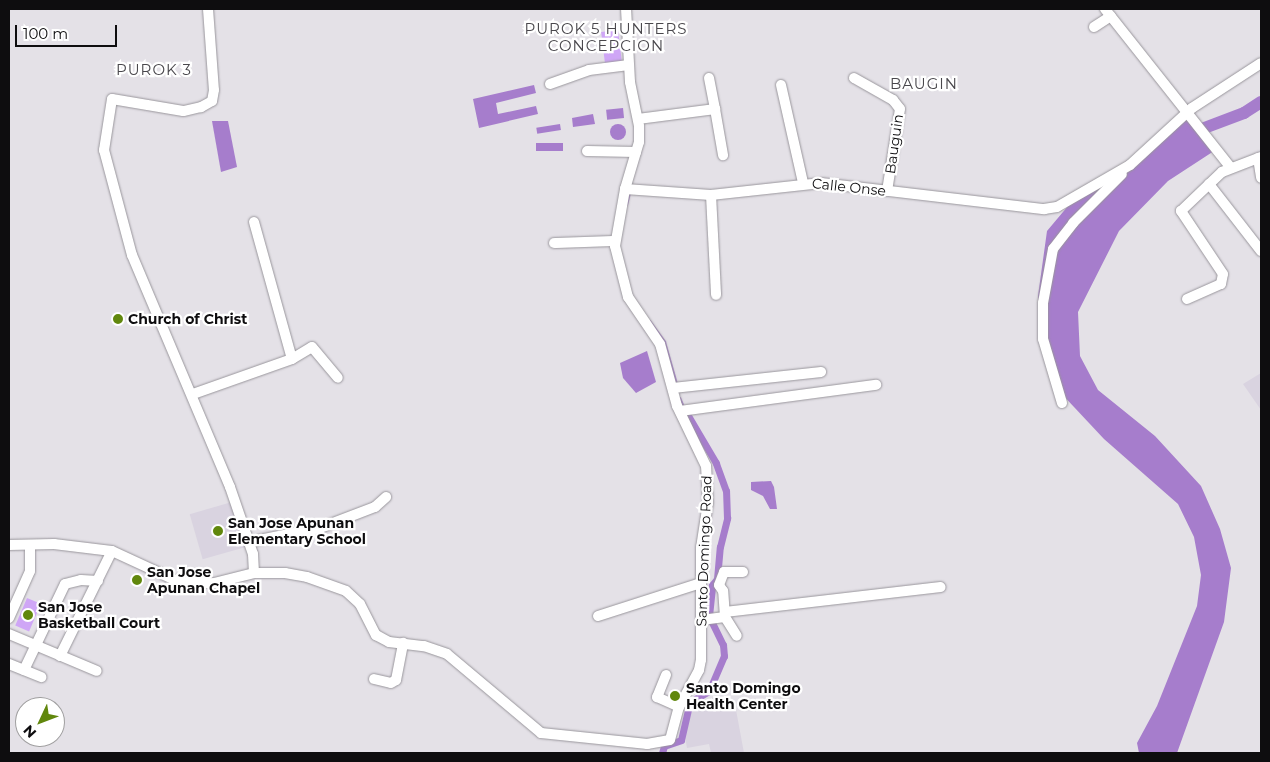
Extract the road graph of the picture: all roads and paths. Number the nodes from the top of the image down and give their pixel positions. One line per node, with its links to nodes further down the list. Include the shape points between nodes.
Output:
1 (208, 9): 37 (street, via 212,101 183,111 112,99 104,150 132,255)
2 (626, 9): 6 (street, Santo Domingo Road)
3 (1108, 13): 4 (street); 12 (street)
4 (1094, 27)
5 (1261, 63): 12 (street)
6 (630, 66): 9 (street, via 589,70); 13 (street, Santo Domingo Road, via 630,83)
7 (709, 78): 11 (street)
8 (854, 78): 24 (street, Bauguin, via 893,100 900,109)
9 (550, 84)
10 (781, 85): 21 (street)
11 (715, 109): 13 (street); 16 (street)
12 (1187, 112): 18 (street); 19 (street)
13 (640, 119): 15 (street, Santo Domingo Road)
14 (587, 151): 15 (street)
15 (636, 152): 23 (street, Santo Domingo Road)
16 (723, 155)
17 (1260, 158): 19 (street); 20 (street)
18 (1130, 165): 24 (street, Calle Onse, via 1072,200 1044,209); 38 (street, via 1073,223 1053,249 1043,303 1043,339)
19 (1231, 168): 22 (street)
20 (1261, 178)
21 (803, 183): 24 (street, Calle Onse); 25 (street, Calle Onse)
22 (1209, 184): 29 (street); 31 (street, via 1181,212 1223,274 1223,280 1214,289)
23 (629, 190): 25 (street, Calle Onse); 27 (street, Santo Domingo Road)
24 (887, 191)
25 (711, 195): 30 (street)
26 (254, 222): 32 (street)
27 (615, 241): 28 (street); 36 (street, Santo Domingo Road, via 628,297 660,344)
28 (554, 244)
29 (1261, 251)
30 (716, 295)
31 (1187, 299)
32 (292, 358): 34 (street, via 312,348); 37 (street)
33 (821, 372): 36 (street)
34 (338, 378)
35 (876, 385): 39 (street)
36 (673, 388): 39 (street, Santo Domingo Road)
37 (193, 394): 41 (street)
38 (1062, 403)
39 (680, 410): 48 (street, Santo Domingo Road, via 706,466 708,503)
40 (386, 497): 41 (street, via 375,507 320,528)
41 (249, 542): 46 (street)
42 (9, 545): 43 (street)
43 (30, 546): 44 (street, via 54,544); 52 (street, via 30,572)
44 (112, 551): 46 (street, via 179,582 214,583); 47 (street)
45 (743, 572): 50 (street, via 724,572 719,585 723,591)
46 (254, 573): 56 (street, via 300,576 346,591 360,604 376,635)
47 (98, 582): 57 (street, via 81,580 65,584); 58 (street)
48 (700, 583): 51 (street); 53 (street, Santo Domingo Road)
49 (941, 587): 50 (street)
50 (725, 614): 53 (street); 55 (street)
51 (598, 616)
52 (9, 618)
53 (707, 619): 65 (street, Santo Domingo Road, via 700,670)
54 (9, 634): 57 (street)
55 (737, 636)
56 (403, 643): 64 (street, via 396,680 391,683); 66 (street, via 447,654 541,733)
57 (36, 646): 58 (street); 60 (street)
58 (60, 656): 61 (street)
59 (9, 664): 60 (street)
60 (24, 670): 63 (street)
61 (97, 671)
62 (666, 675): 65 (street, via 658,697)
63 (42, 678)
64 (374, 679)
65 (679, 706): 66 (street, Santo Domingo Road, via 672,737 662,744)
66 (653, 743): 67 (street)
67 (660, 753)

